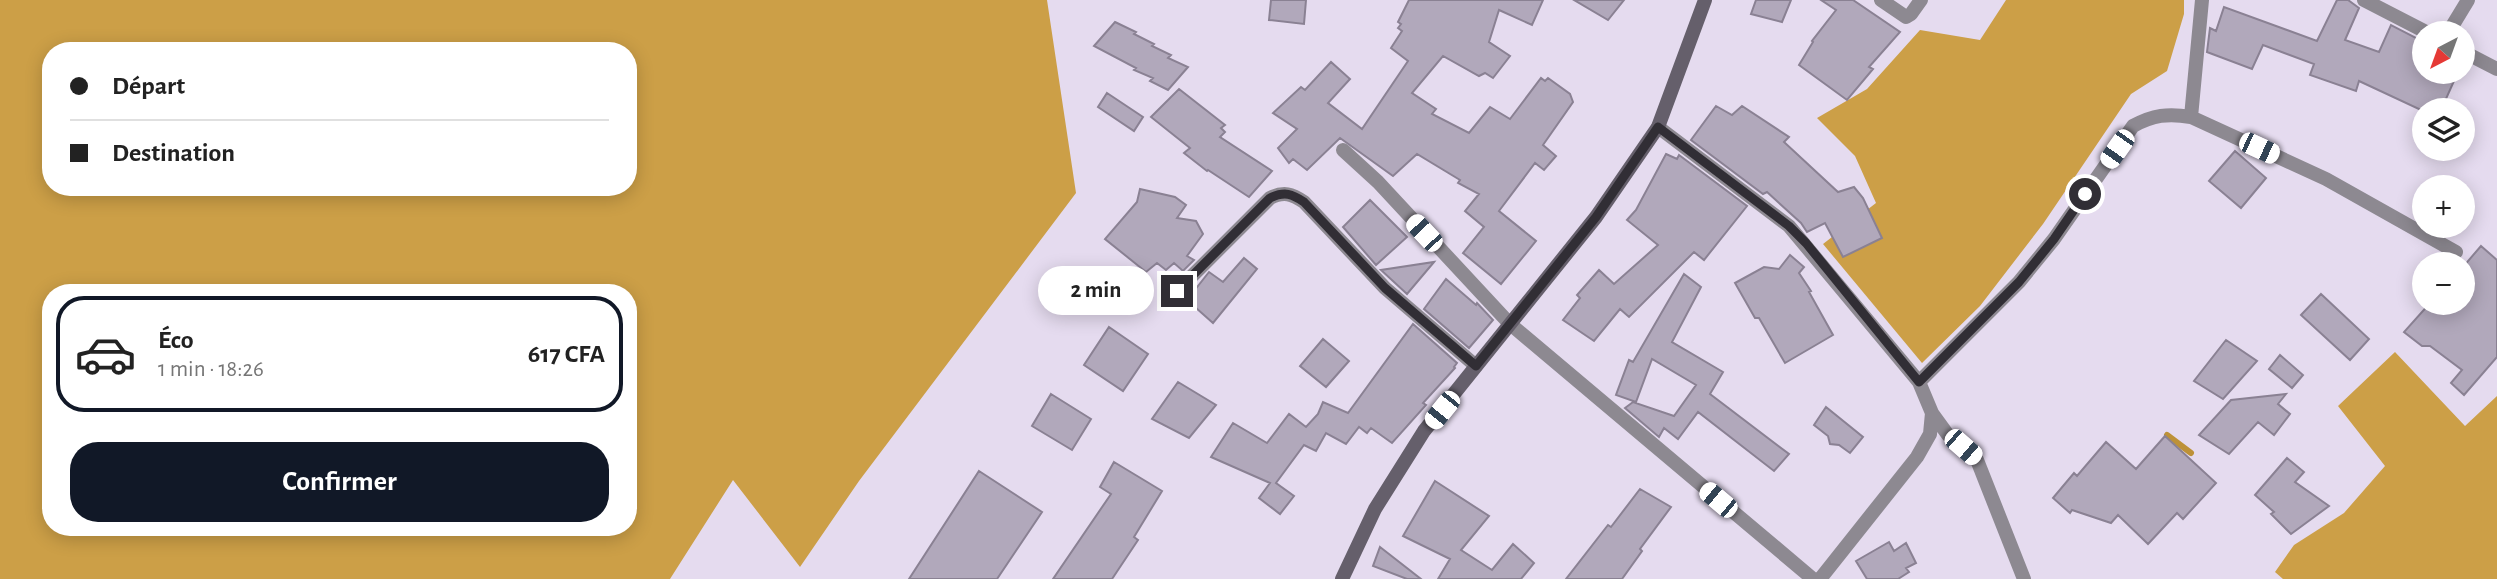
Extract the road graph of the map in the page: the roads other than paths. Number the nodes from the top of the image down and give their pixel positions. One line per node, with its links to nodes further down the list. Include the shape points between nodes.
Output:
1 (1705, 0): 12 (main road)
2 (1881, 0): 3 (street, via 1906,17)
3 (1921, 0)
4 (2202, 0): 11 (street)
5 (2364, 0): 8 (street)
6 (2468, 0): 7 (street)
7 (2455, 21)
8 (2412, 25)
9 (2475, 58): 10 (street)
10 (2497, 69)
11 (2191, 117): 14 (street, via 2326,179); 18 (street, via 2151,116 2133,126 2019,282)
12 (1658, 127): 16 (main road, via 1596,217); 18 (street, via 1789,226)
13 (1343, 150): 16 (street)
14 (2456, 252)
15 (1177, 291): 17 (street, via 1270,198 1292,194 1385,288)
16 (1509, 323): 17 (main road); 21 (street)
17 (1476, 366): 20 (main road, via 1417,442 1375,509)
18 (1919, 382): 19 (street)
19 (1932, 413): 22 (street, via 1930,435 1917,457); 23 (street, via 1948,435 1977,460)
20 (1342, 579)
21 (1814, 579)
22 (1820, 579)
23 (2024, 579)

